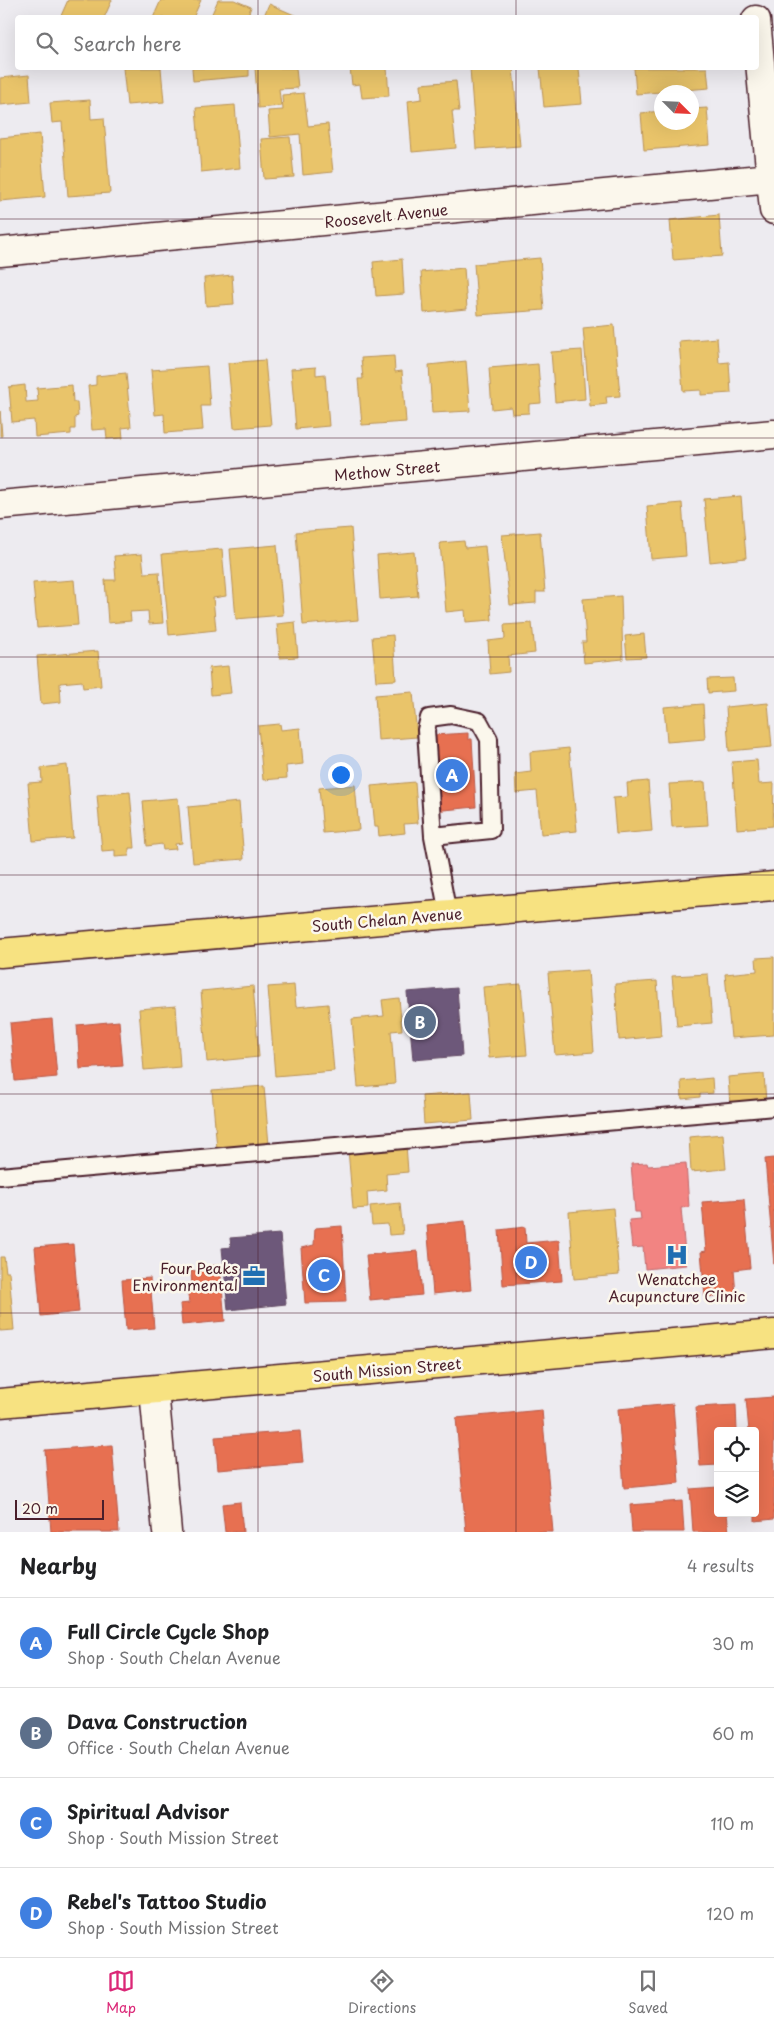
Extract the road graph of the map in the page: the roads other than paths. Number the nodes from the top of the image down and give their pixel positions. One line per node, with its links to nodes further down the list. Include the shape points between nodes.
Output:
1 (755, 0): 2 (street)
2 (756, 15)
3 (759, 51): 4 (street)
4 (771, 178): 5 (street); 6 (street, Roosevelt Avenue)
5 (774, 210)
6 (0, 252)
7 (774, 434): 8 (street, Methow Street)
8 (0, 505)
9 (433, 836): 9 (lane, via 491,830 489,739 479,720 451,715 430,718 426,730); 11 (lane)
10 (774, 886): 11 (main road, South Chelan Avenue)
11 (448, 914): 12 (main road, South Chelan Avenue)
12 (0, 953)
13 (774, 1107): 14 (lane)
14 (0, 1176)
15 (774, 1334): 16 (main road, South Mission Street)
16 (154, 1390): 17 (main road, South Mission Street); 18 (street)
17 (0, 1403)
18 (167, 1532)

